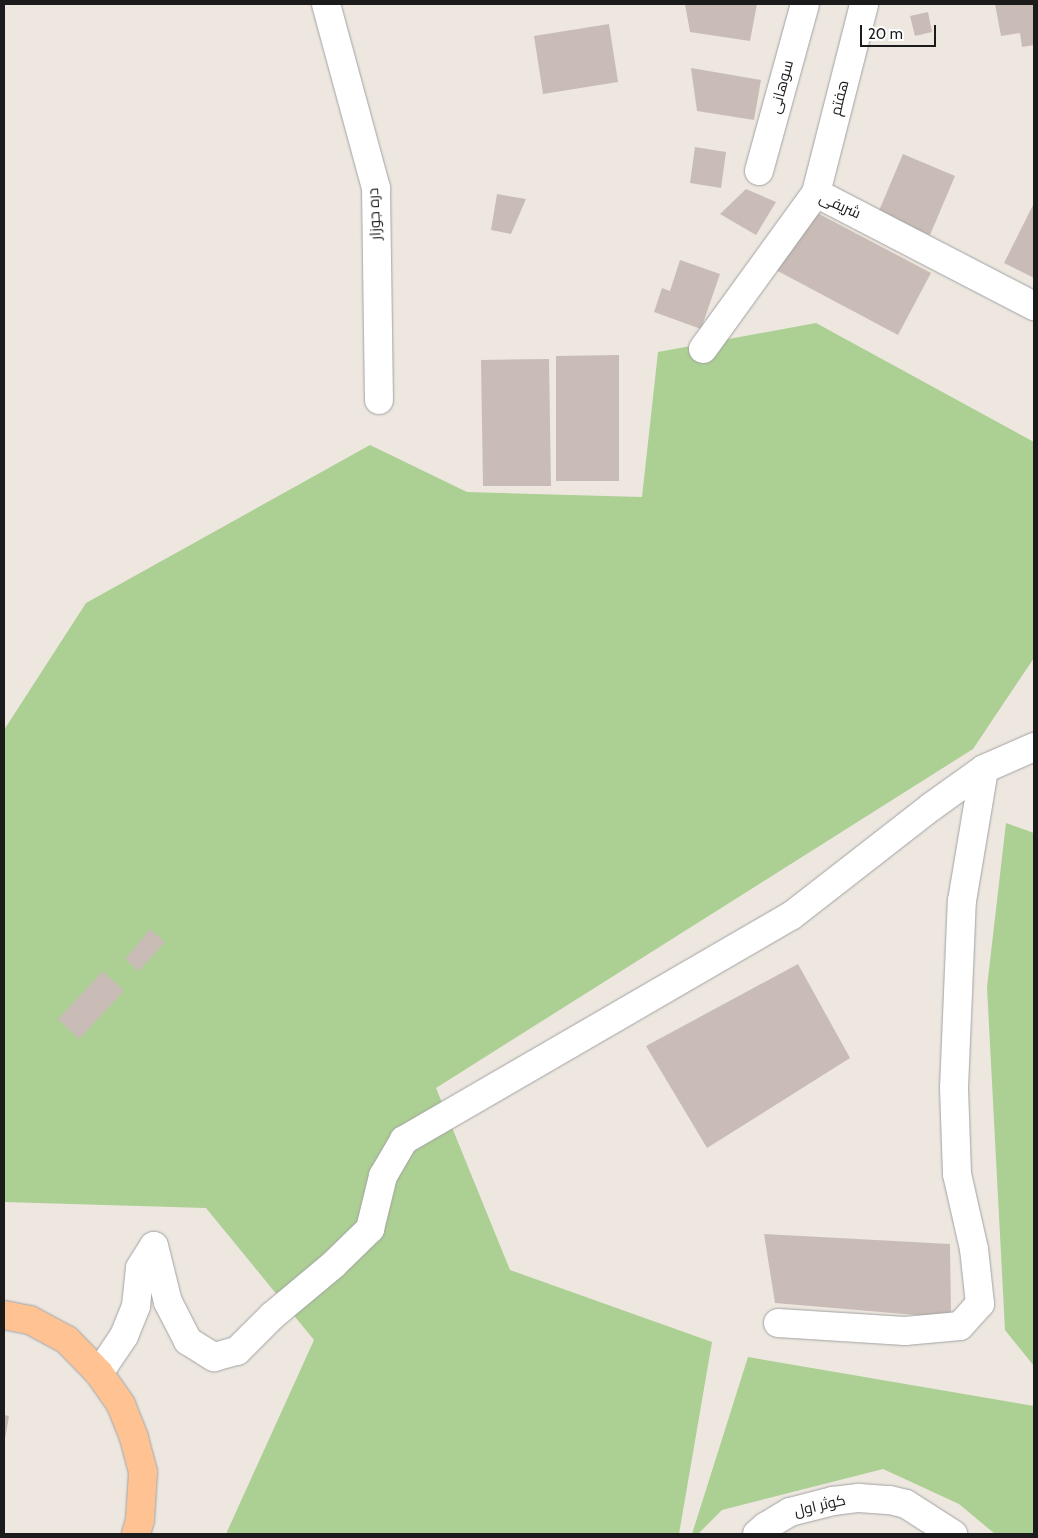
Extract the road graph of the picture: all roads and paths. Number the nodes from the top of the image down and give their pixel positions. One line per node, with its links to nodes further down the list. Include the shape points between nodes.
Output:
1 (326, 4): 8 (street, دره جوزار, via 376,188)
2 (805, 4): 4 (street, سوهانی)
3 (864, 4): 5 (street, هفتم)
4 (759, 171)
5 (816, 193): 6 (street, شریفی); 7 (street, شریفی)
6 (1034, 306)
7 (703, 349)
8 (379, 400)
9 (1034, 748): 10 (street)
10 (984, 769): 12 (street, via 962,901 954,1088 957,1174 974,1249 980,1304 960,1326 905,1331); 13 (street, via 931,806 790,916 404,1140 383,1176 370,1229 237,1351 214,1357 188,1341 168,1302 154,1246 140,1268 136,1306 124,1336)
11 (4, 1315): 13 (main road, via 30,1320 67,1340)
12 (778, 1322)
13 (99, 1373): 14 (main road, via 121,1405 143,1472)
14 (136, 1534)
15 (757, 1534): 16 (street, کوثر اول, via 790,1512 859,1498 906,1504)
16 (952, 1534)

